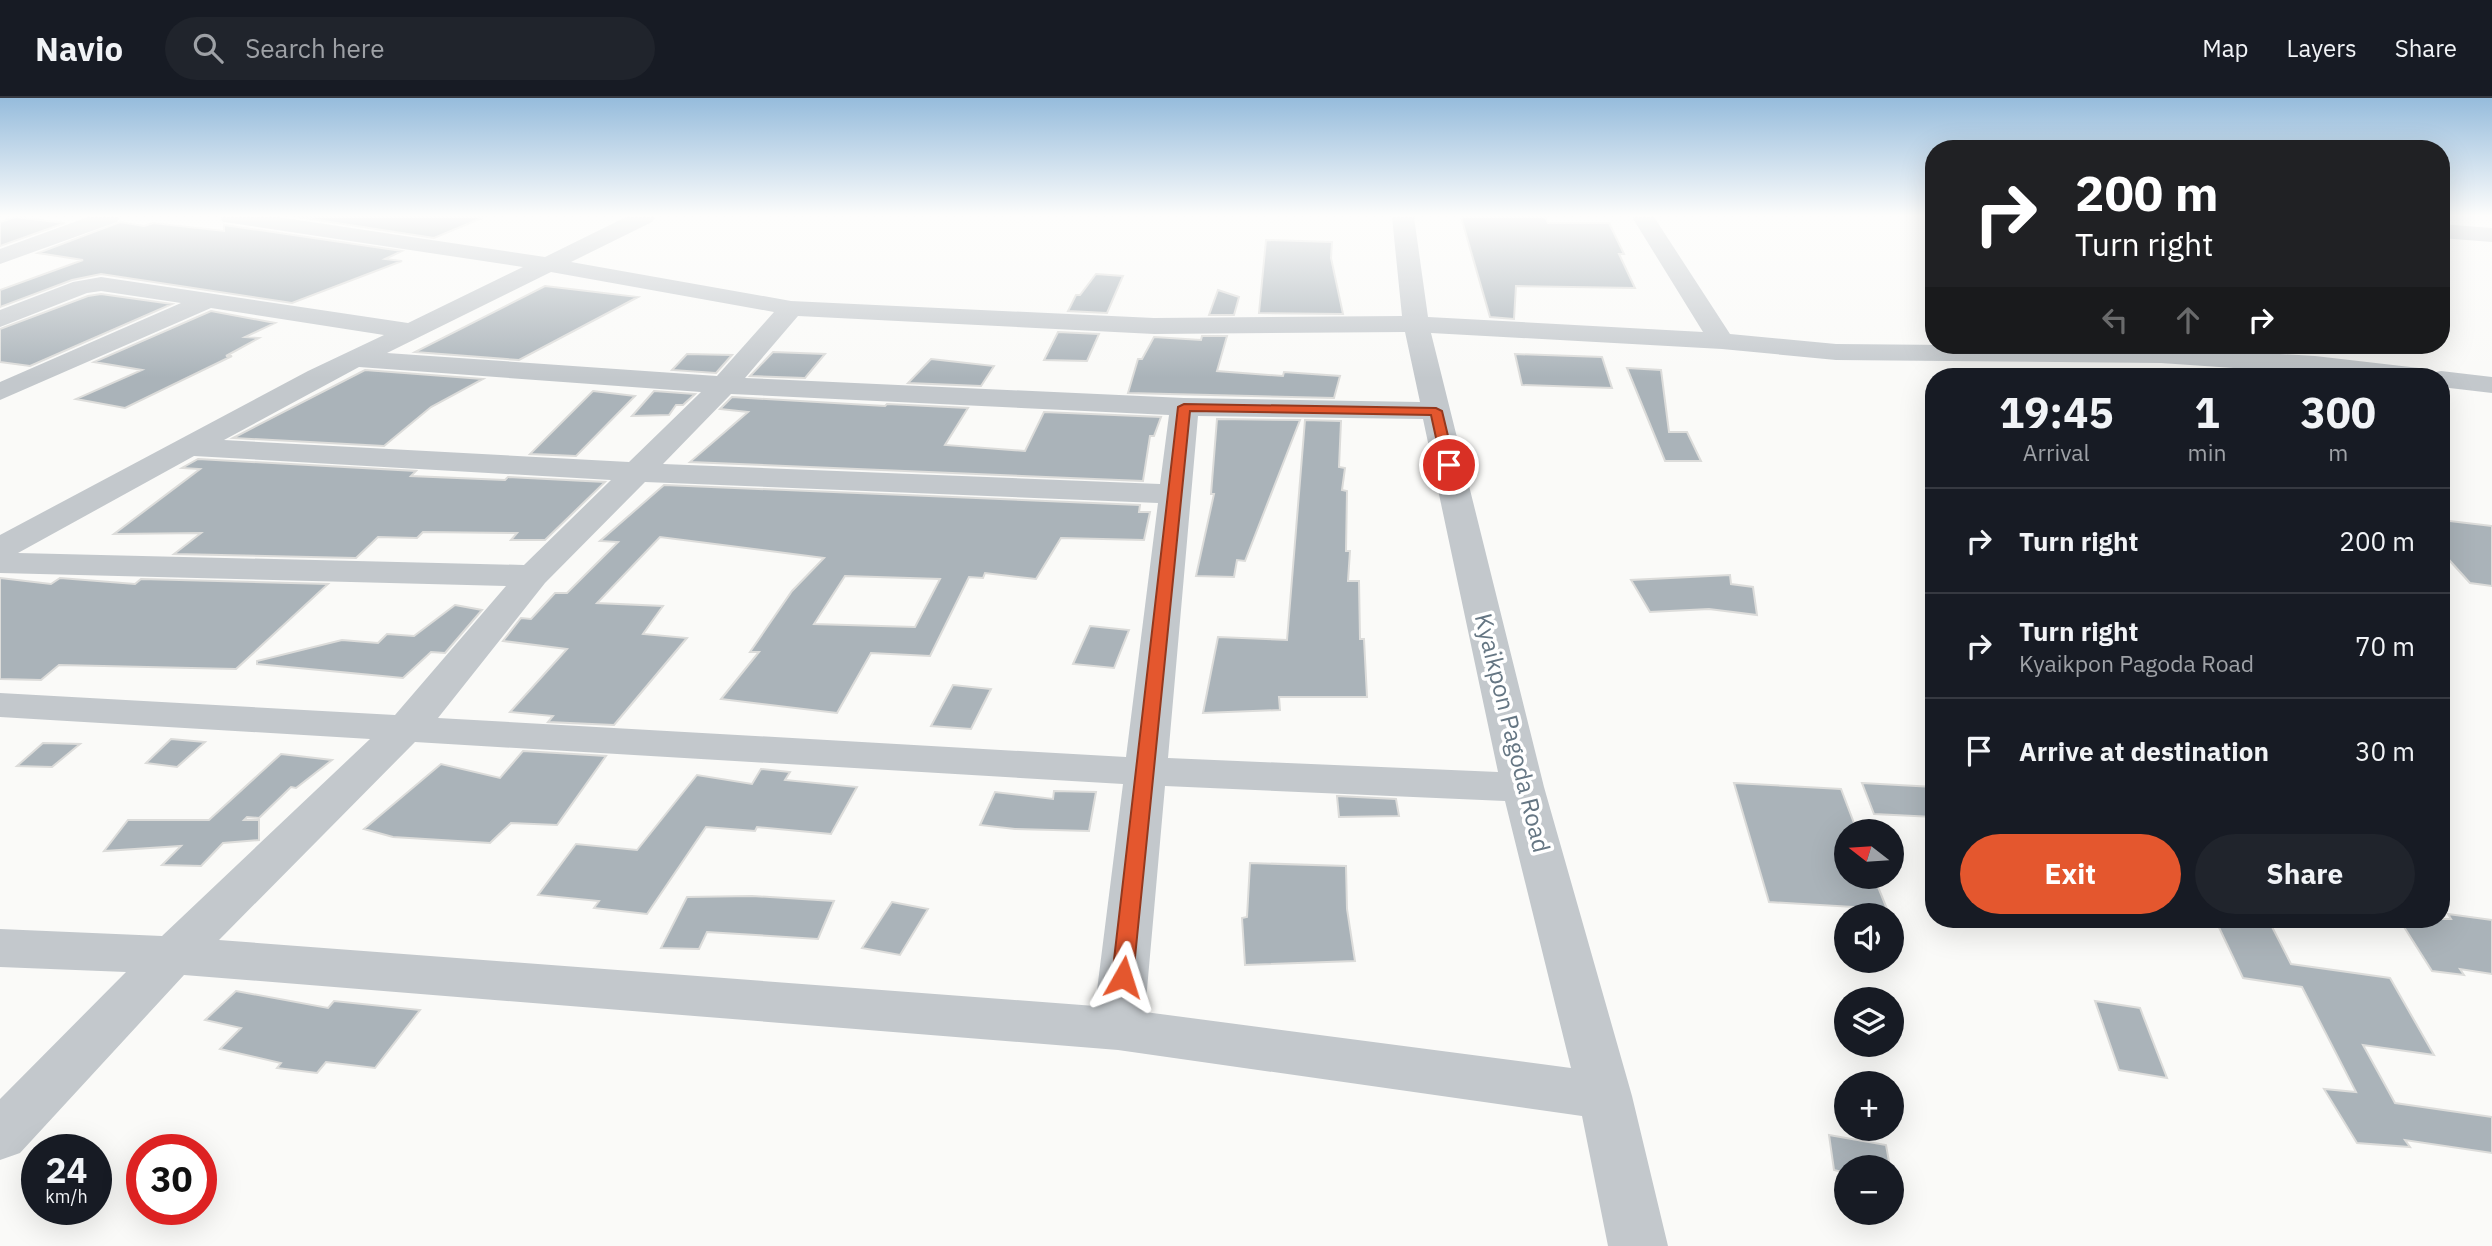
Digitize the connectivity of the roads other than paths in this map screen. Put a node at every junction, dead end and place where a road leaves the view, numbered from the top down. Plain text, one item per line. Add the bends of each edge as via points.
1 (533, 271) edge
2 (583, 271) edge
3 (1410, 271) edge
4 (1677, 271) edge
5 (207, 301) junction
6 (791, 308) junction
7 (0, 318) edge
8 (1416, 324) junction
9 (411, 331) junction
10 (1722, 341) junction
11 (1925, 353) edge
12 (2053, 354) edge
13 (354, 359) junction
14 (2350, 368) edge
15 (2450, 380) edge
16 (724, 385) junction
17 (2492, 385) edge
18 (0, 392) edge
19 (1184, 407) junction
20 (1436, 411) junction
21 (188, 447) junction
22 (638, 472) junction
23 (1173, 494) junction
24 (0, 549) edge
25 (0, 562) edge
26 (533, 576) junction
27 (0, 705) edge
28 (404, 729) junction
29 (1144, 771) junction
30 (1523, 787) junction
31 (0, 948) edge
32 (173, 955) junction
33 (1118, 1029) junction
34 (1605, 1097) junction
35 (0, 1136) edge
36 (1638, 1246) edge

1 - 9 street
2 - 6 street
3 - 8 street, Kyaikpon Pagoda Road
4 - 10 street
5 - 7 street via 101,285 82,287
5 - 9 street
5 - 18 street
6 - 8 street via 1154,326
6 - 16 street
8 - 10 street
8 - 20 street, Kyaikpon Pagoda Road
9 - 13 street
10 - 11 street via 1836,352
12 - 14 street via 2161,355
13 - 16 street
13 - 21 street
15 - 17 street
16 - 19 street
16 - 22 street
19 - 20 street
19 - 23 street
20 - 30 street, Kyaikpon Pagoda Road
21 - 22 street
21 - 24 street
22 - 23 street
22 - 26 street
23 - 29 street
25 - 26 street
26 - 28 street
27 - 28 street
28 - 29 street
28 - 32 street
29 - 30 street
29 - 33 street
30 - 34 street, Kyaikpon Pagoda Road
31 - 32 street
32 - 33 street
32 - 35 street
33 - 34 street
34 - 36 street, Kyaikpon Pagoda Road

